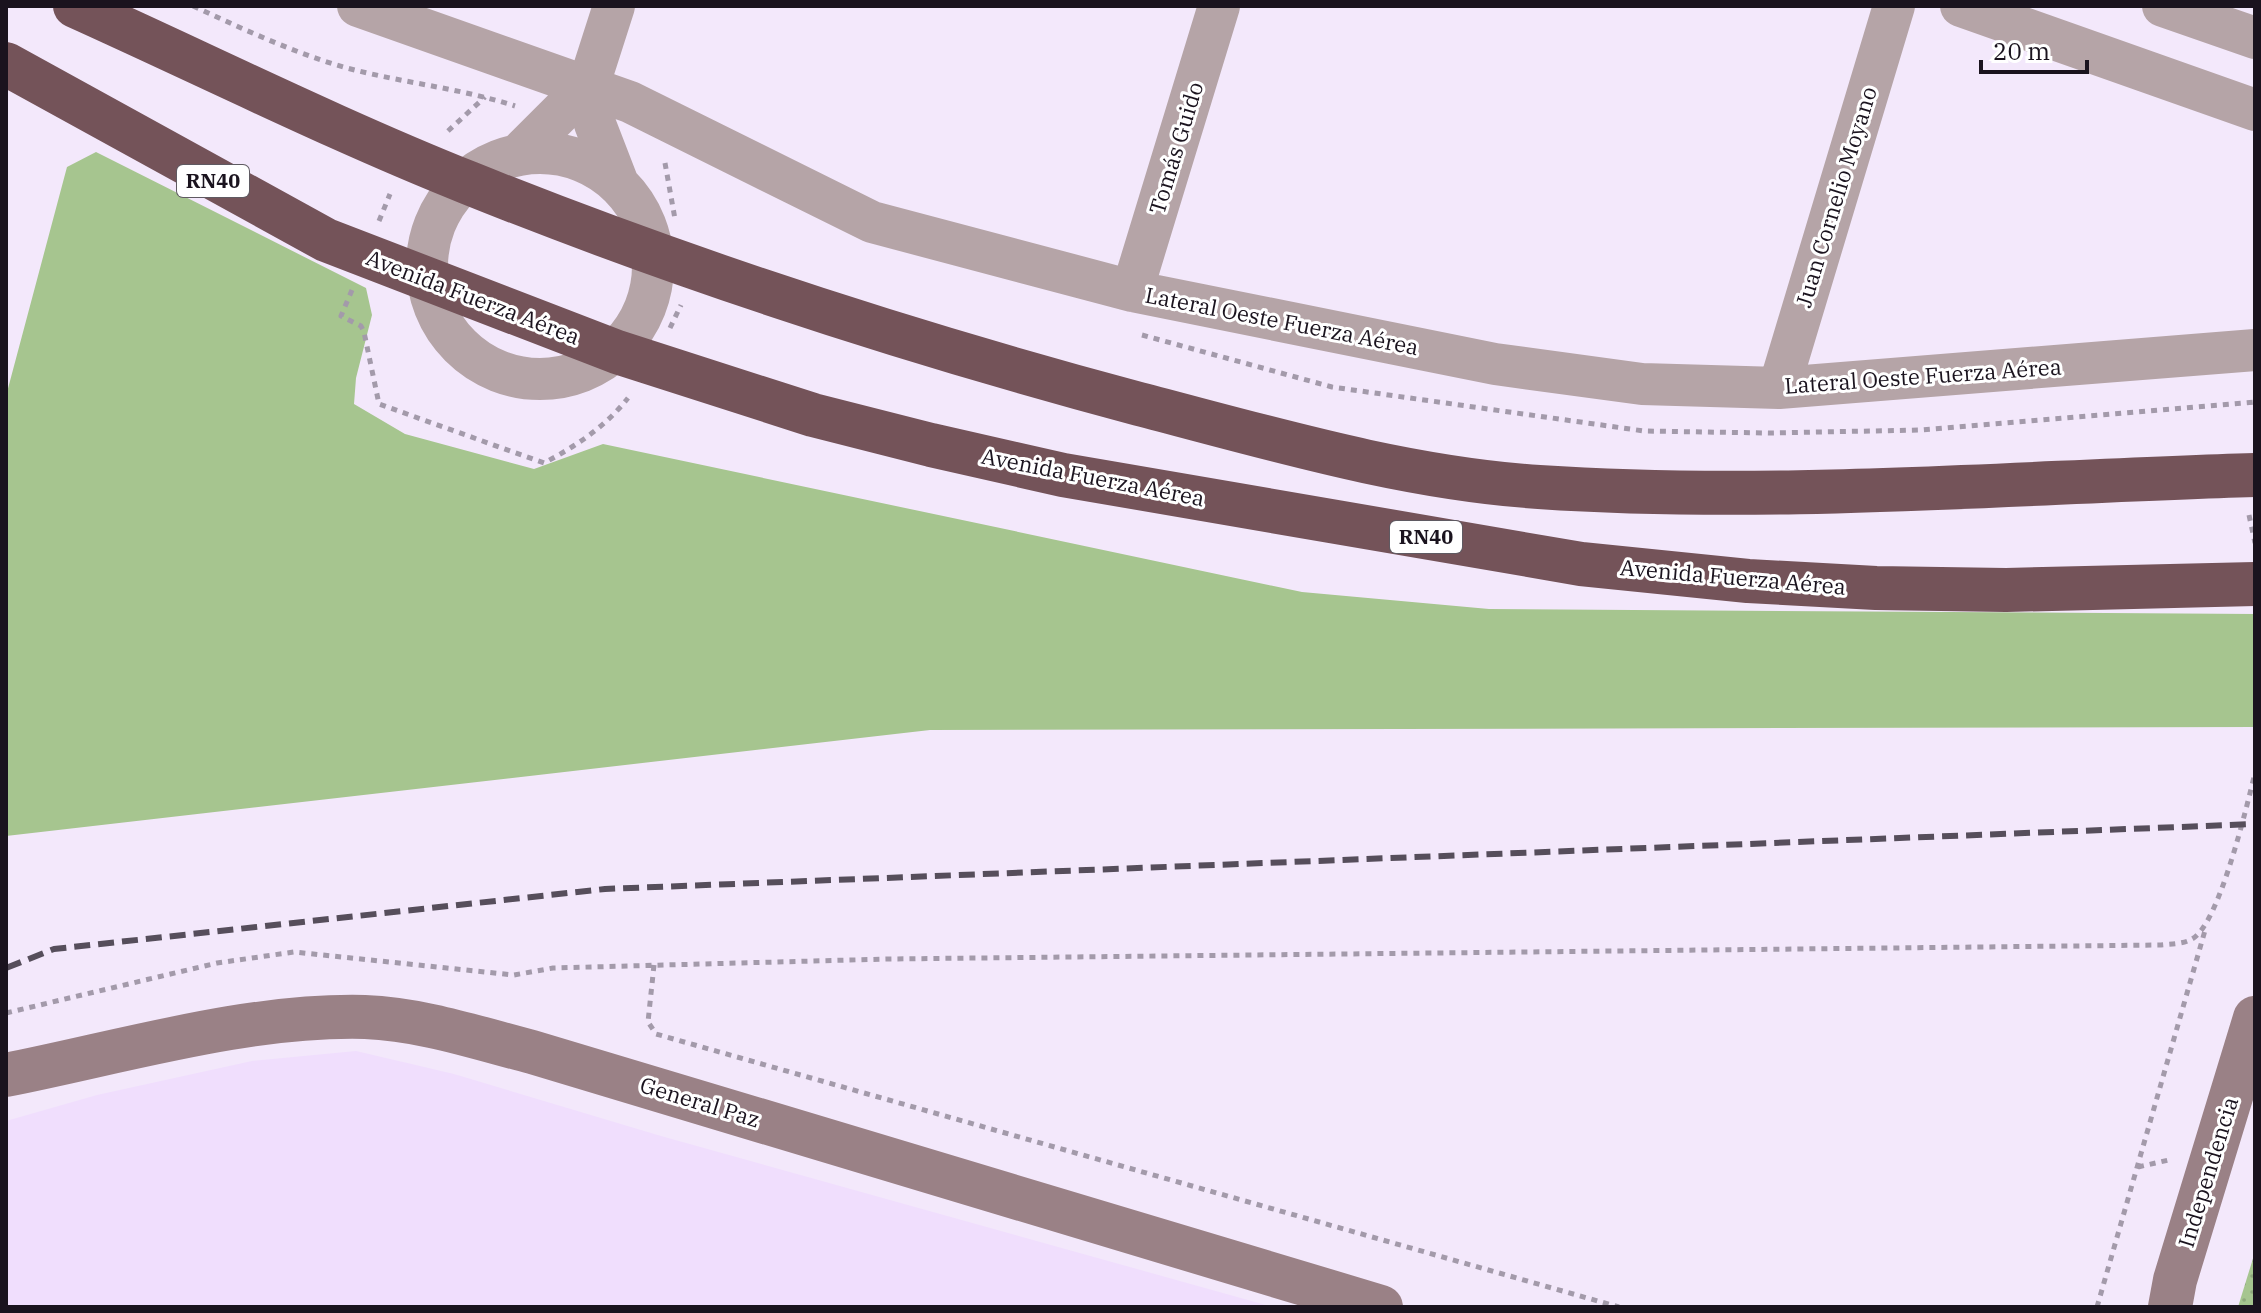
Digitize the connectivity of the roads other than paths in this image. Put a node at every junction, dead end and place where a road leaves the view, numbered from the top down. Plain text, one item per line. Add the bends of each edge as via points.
1 (75, 6) edge
2 (358, 6) edge
3 (614, 6) edge
4 (1219, 6) edge
5 (1894, 6) edge
6 (1961, 6) edge
7 (2163, 6) edge
8 (2255, 38) edge
9 (6, 64) edge
10 (589, 84) junction
11 (2255, 110) edge
12 (518, 155) junction
13 (462, 181) junction
14 (617, 181) junction
15 (652, 254) junction
16 (428, 281) junction
17 (1132, 291) junction
18 (2255, 350) edge
19 (617, 352) junction
20 (1779, 388) junction
21 (2255, 475) edge
22 (2255, 584) edge
23 (2255, 1018) edge
24 (6, 1075) edge
25 (2169, 1298) edge
26 (1381, 1307) edge

1 - 13 highway
2 - 10 street, Lateral Oeste Fuerza Aérea
3 - 10 street
4 - 17 street, Tomás Guido
5 - 20 street, Juan Cornelio Moyano
6 - 11 street
7 - 8 street
9 - 16 highway, Avenida Fuerza Aérea / RN40 via 289,221
10 - 12 street
10 - 14 street via 595,124
10 - 17 street, Lateral Oeste Fuerza Aérea via 872,222
12 - 13 street
12 - 14 street via 554,152 586,162
13 - 15 highway
13 - 16 street via 433,229
14 - 15 street via 649,231
15 - 19 street via 648,293
15 - 21 highway via 898,337 1082,389 1297,446 1437,474 1535,487 1789,492
16 - 19 highway, Avenida Fuerza Aérea / RN40
16 - 19 street via 452,338 475,361 501,374 562,379
17 - 20 street, Lateral Oeste Fuerza Aérea via 1582,378
18 - 20 street, Lateral Oeste Fuerza Aérea
19 - 22 highway, Avenida Fuerza Aérea / RN40 via 813,415 1063,475 1581,564 1876,588
23 - 25 main road, Independencia
24 - 26 main road, General Paz via 310,1018 369,1017 447,1030

